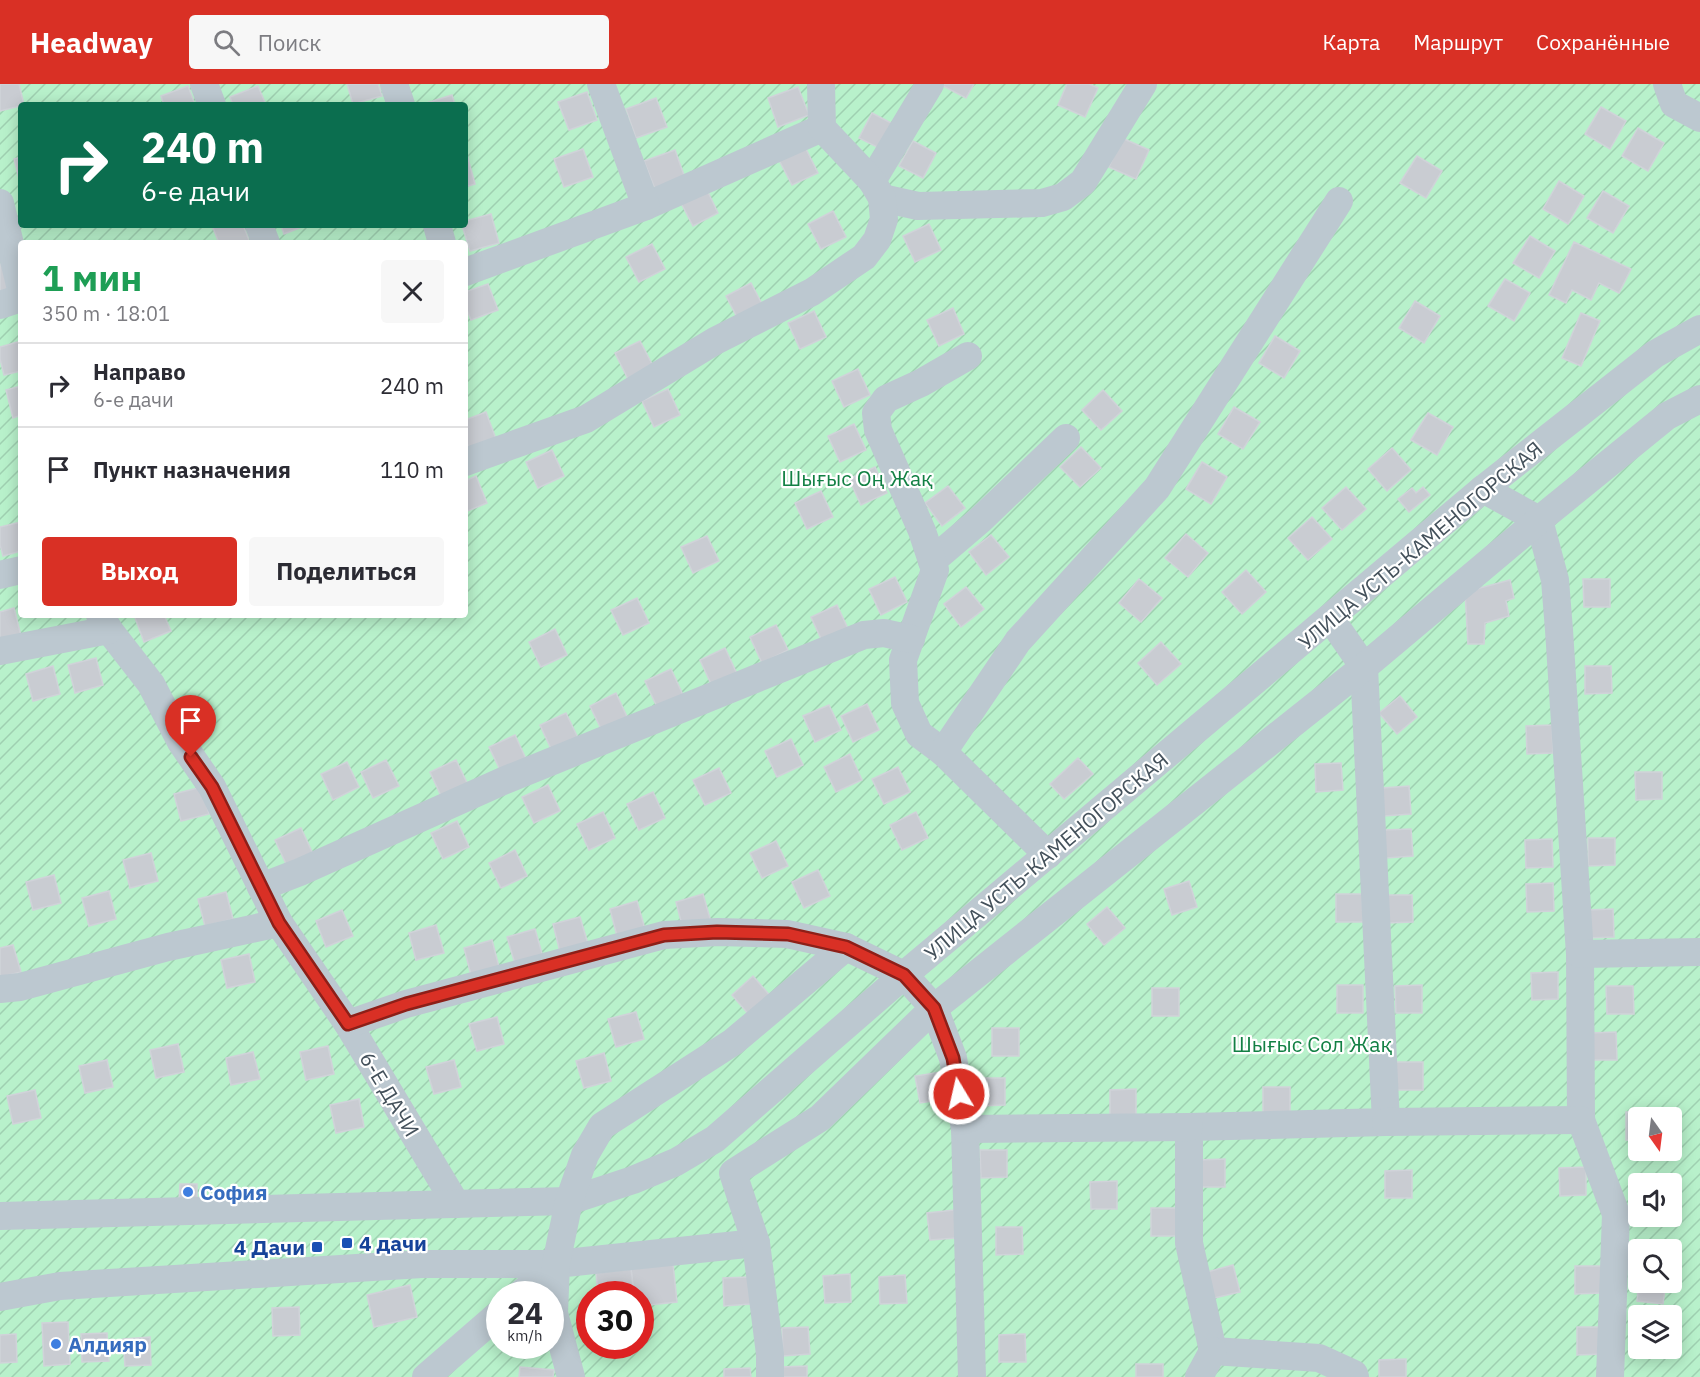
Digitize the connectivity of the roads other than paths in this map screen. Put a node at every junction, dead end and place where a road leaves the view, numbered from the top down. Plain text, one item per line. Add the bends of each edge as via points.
1 (204, 84) edge
2 (394, 84) edge
3 (601, 84) edge
4 (821, 84) edge
5 (930, 84) edge
6 (1143, 84) edge
7 (1667, 84) edge
8 (211, 102) edge
9 (400, 102) edge
10 (1700, 118) edge
11 (822, 128) junction
12 (877, 189) junction
13 (1339, 201) dead end
14 (0, 203) edge
15 (646, 206) junction
16 (468, 271) edge
17 (18, 277) edge
18 (18, 299) edge
19 (0, 305) edge
20 (1700, 329) edge
21 (968, 356) dead end
22 (1700, 399) edge
23 (1066, 438) dead end
24 (468, 461) edge
25 (1483, 489) junction
26 (1539, 520) junction
27 (932, 561) junction
28 (18, 571) edge
29 (0, 575) edge
30 (1330, 618) junction
31 (104, 623) edge
32 (911, 639) junction
33 (0, 651) edge
34 (1364, 667) junction
35 (943, 752) junction
36 (1048, 855) junction
37 (261, 887) junction
38 (279, 923) junction
39 (846, 947) junction
40 (1700, 952) edge
41 (1580, 954) junction
42 (904, 975) junction
43 (0, 989) edge
44 (934, 1008) junction
45 (348, 1024) junction
46 (1581, 1120) junction
47 (1386, 1122) junction
48 (1189, 1127) junction
49 (965, 1129) junction
50 (715, 1139) junction
51 (733, 1173) junction
52 (569, 1201) junction
53 (456, 1204) junction
54 (0, 1216) edge
55 (756, 1243) junction
56 (556, 1264) junction
57 (536, 1281) edge
58 (0, 1297) edge
59 (486, 1325) edge
60 (1213, 1351) junction
61 (426, 1377) edge
62 (571, 1377) edge
63 (770, 1377) edge
64 (972, 1377) edge
65 (1199, 1377) edge
66 (1355, 1377) edge
67 (1610, 1377) edge

1 - 8 street
2 - 9 street
3 - 15 street
4 - 11 street
5 - 12 street
6 - 12 street via 1083,182 1063,196 1042,203 918,206
7 - 10 street via 1674,104
11 - 12 street
11 - 15 street
12 - 24 street via 884,219 877,240 864,256 812,292 716,341 586,419
13 - 35 street via 1156,488 1018,641
14 - 17 street
15 - 16 street
18 - 19 street
20 - 25 street, УЛИЦА УСТЬ-КАМЕНОГОРСКАЯ via 1654,354
21 - 27 street via 886,399 876,413 878,430
22 - 26 street via 1667,416
23 - 27 street
25 - 26 street
25 - 30 street, УЛИЦА УСТЬ-КАМЕНОГОРСКАЯ
26 - 34 street
26 - 41 street via 1555,580
27 - 32 street via 935,570
28 - 29 street
30 - 34 street
30 - 36 street, УЛИЦА УСТЬ-КАМЕНОГОРСКАЯ
31 - 33 street
31 - 37 street, 6-Е ДАЧИ via 151,684 181,741 212,787
32 - 35 street via 903,660 905,704 919,734
32 - 37 street via 884,633 864,634 503,781
34 - 44 street
34 - 47 street
35 - 36 street
36 - 42 street, УЛИЦА УСТЬ-КАМЕНОГОРСКАЯ
37 - 38 street, 6-Е ДАЧИ
38 - 43 street
38 - 45 street, 6-Е ДАЧИ
39 - 42 street
39 - 45 street via 788,934 664,935 406,1004
39 - 52 street via 733,1042 602,1126 585,1155
40 - 41 street
41 - 46 street
42 - 44 street
42 - 50 street, УЛИЦА УСТЬ-КАМЕНОГОРСКАЯ
44 - 49 street via 953,1058
44 - 51 street via 820,1118
45 - 53 street, 6-Е ДАЧИ
46 - 47 street
46 - 67 street via 1616,1214
47 - 48 street
48 - 49 street
48 - 60 street via 1189,1244
49 - 64 street
50 - 51 street
50 - 52 street, УЛИЦА УСТЬ-КАМЕНОГОРСКАЯ via 633,1180
51 - 55 street
52 - 53 street, УЛИЦА УСТЬ-КАМЕНОГОРСКАЯ
52 - 56 street
53 - 54 street, УЛИЦА УСТЬ-КАМЕНОГОРСКАЯ
55 - 56 street
55 - 63 street
56 - 57 street
56 - 58 street via 422,1264 60,1286
56 - 62 street via 554,1313
59 - 61 street
60 - 65 street
60 - 66 street via 1319,1358

